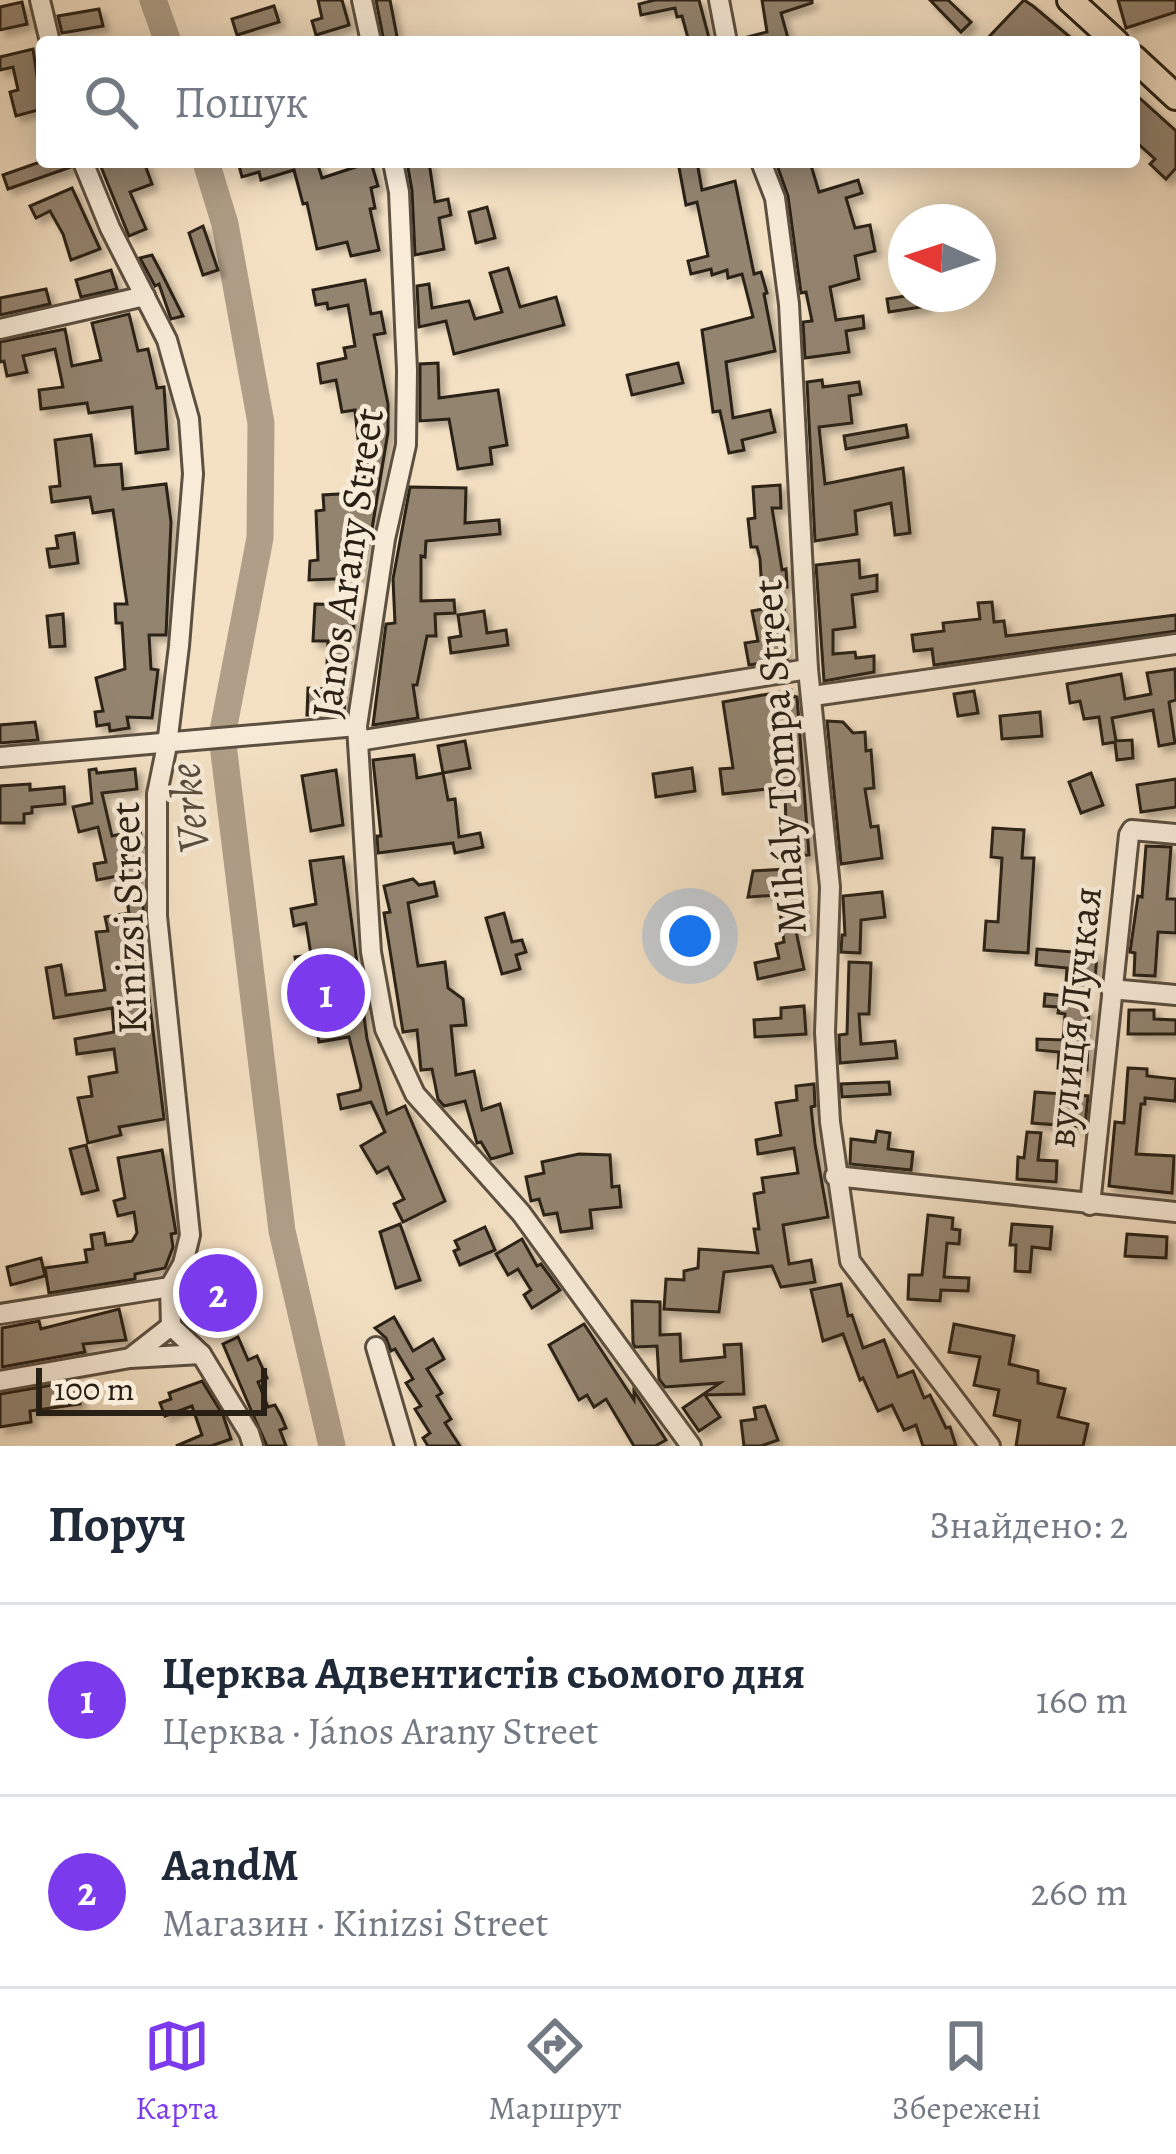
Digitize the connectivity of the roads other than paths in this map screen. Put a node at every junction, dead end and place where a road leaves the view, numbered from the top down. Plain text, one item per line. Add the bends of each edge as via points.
1 (40, 0) edge
2 (362, 0) edge
3 (719, 0) edge
4 (1070, 0) edge
5 (49, 36) edge
6 (370, 36) edge
7 (726, 36) edge
8 (1109, 36) edge
9 (1140, 64) edge
10 (1176, 97) edge
11 (85, 168) edge
12 (394, 168) edge
13 (763, 168) edge
14 (145, 296) junction
15 (0, 329) edge
16 (1176, 644) edge
17 (808, 669) junction
18 (813, 695) junction
19 (357, 733) junction
20 (167, 746) junction
21 (0, 757) edge
22 (1176, 834) edge
23 (1111, 989) junction
24 (1176, 995) edge
25 (835, 1176) junction
26 (1090, 1205) junction
27 (1176, 1212) edge
28 (170, 1287) junction
29 (0, 1314) edge
30 (171, 1326) junction
31 (376, 1347) dead end
32 (201, 1354) junction
33 (130, 1358) junction
34 (0, 1382) edge
35 (253, 1446) edge
36 (405, 1446) edge
37 (691, 1446) edge
38 (990, 1446) edge

1 - 5 street
2 - 6 street
3 - 7 street
4 - 8 main road
9 - 10 main road
11 - 14 street, Kinizsi Street
12 - 19 street, János Arany Street via 406,446
13 - 17 street, Mihály Tompa Street via 789,304
14 - 15 street
14 - 20 street, Kinizsi Street via 190,419 193,474
16 - 18 street
17 - 18 street, Mihály Tompa Street
17 - 19 street
18 - 25 street, Mihály Tompa Street via 830,887 825,1032
19 - 20 street via 211,736
19 - 37 street, János Arany Street via 371,952 385,1029 415,1094 521,1213
20 - 21 street
20 - 28 street, Kinizsi Street via 157,794 157,916 190,1235
22 - 23 street, вулиця Лучкая via 1129,836
23 - 24 street
23 - 26 street, вулиця Лучкая
25 - 26 street
25 - 38 street, Mihály Tompa Street via 850,1261
26 - 27 street
28 - 29 street
28 - 30 street, Kinizsi Street
30 - 32 street
30 - 33 street
31 - 36 street
32 - 33 street
32 - 35 street
33 - 34 street

